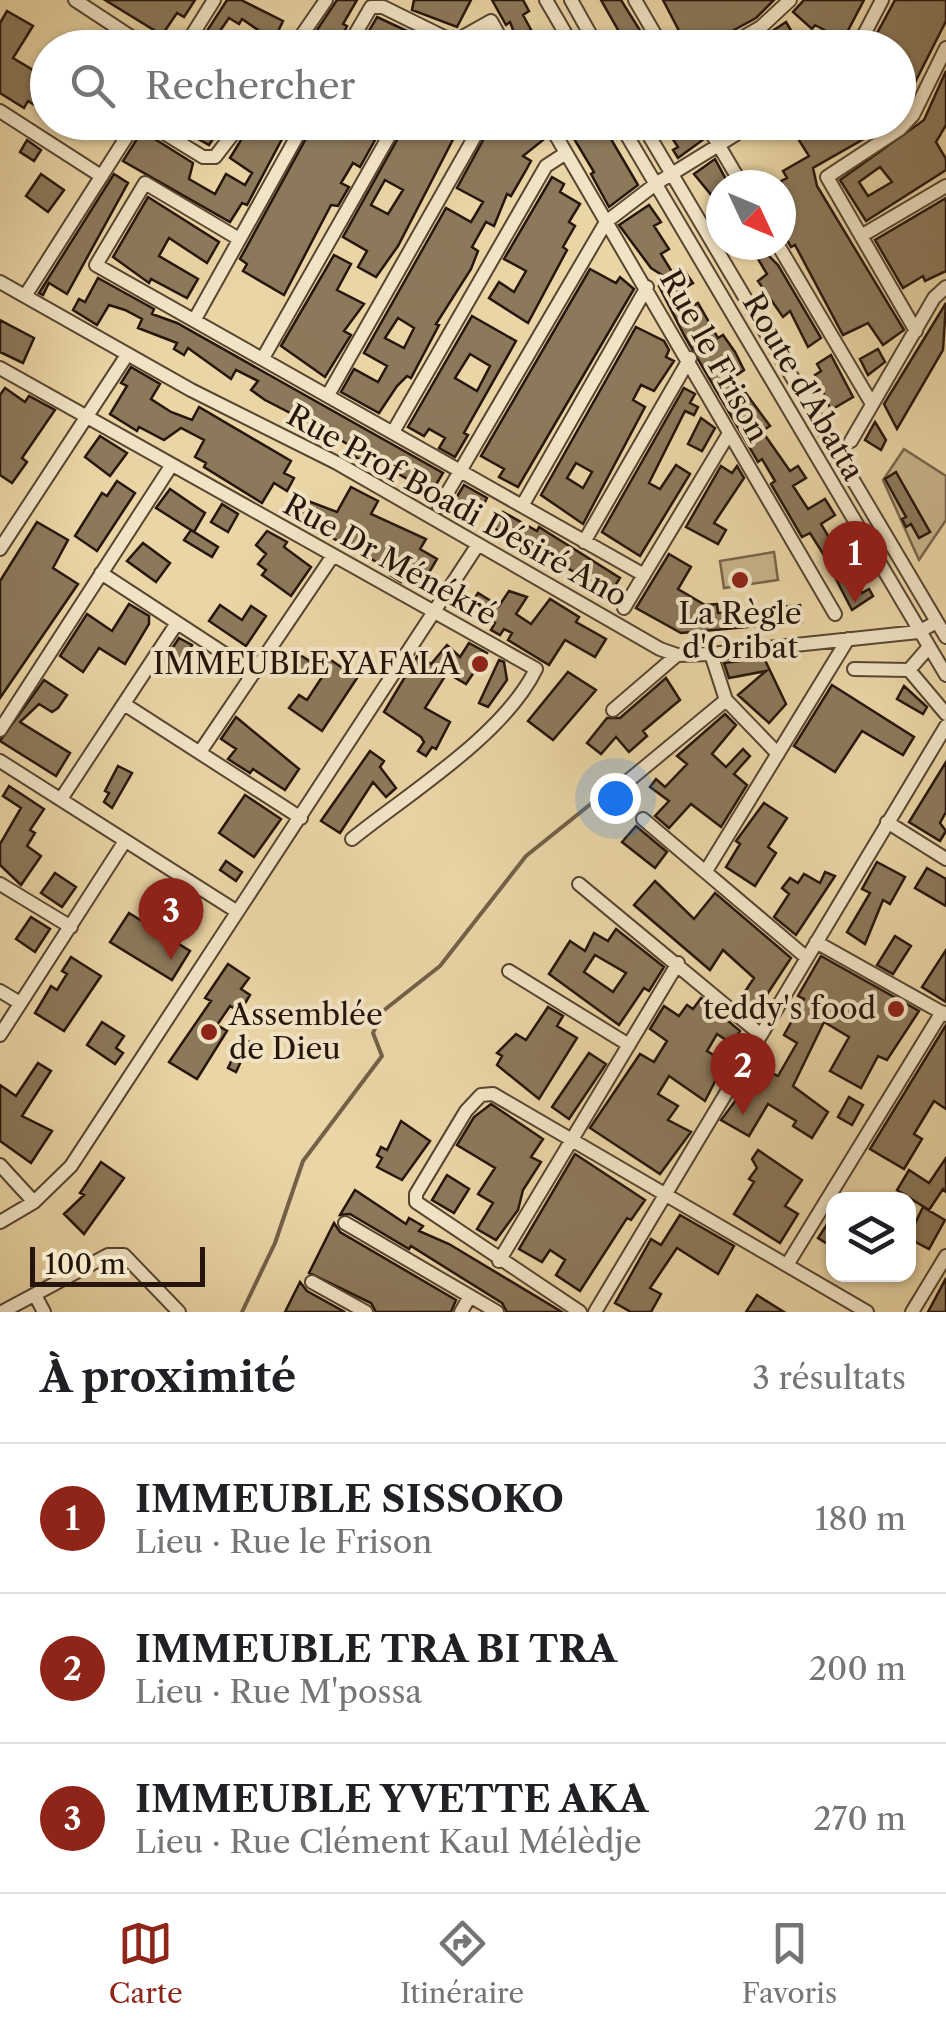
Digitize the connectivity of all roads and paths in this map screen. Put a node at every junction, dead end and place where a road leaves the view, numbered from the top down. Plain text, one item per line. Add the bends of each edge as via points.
1 (75, 0) edge
2 (214, 0) edge
3 (326, 0) edge
4 (546, 0) edge
5 (570, 0) edge
6 (790, 0) edge
7 (882, 0) edge
8 (641, 2) edge
9 (121, 30) edge
10 (195, 30) edge
11 (306, 30) edge
12 (358, 30) edge
13 (423, 30) edge
14 (474, 30) edge
15 (496, 30) edge
16 (564, 30) edge
17 (588, 30) edge
18 (654, 30) edge
19 (756, 30) edge
20 (866, 30) edge
21 (946, 48) edge
22 (916, 109) edge
23 (0, 110) edge
24 (30, 130) edge
25 (46, 140) edge
26 (124, 140) edge
27 (176, 140) edge
28 (229, 140) edge
29 (295, 140) edge
30 (386, 140) edge
31 (472, 140) edge
32 (558, 140) edge
33 (631, 140) edge
34 (652, 140) edge
35 (715, 140) edge
36 (726, 140) edge
37 (883, 140) edge
38 (718, 145) junction
39 (566, 153) junction
40 (733, 170) edge
41 (671, 174) junction
42 (101, 176) junction
43 (657, 183) junction
44 (946, 186) edge
45 (606, 222) junction
46 (861, 236) junction
47 (239, 239) junction
48 (787, 260) edge
49 (0, 282) edge
50 (647, 287) junction
51 (946, 287) edge
52 (25, 296) junction
53 (195, 320) junction
54 (916, 331) junction
55 (127, 355) junction
56 (262, 358) junction
57 (690, 358) junction
58 (0, 368) edge
59 (328, 395) junction
60 (872, 404) junction
61 (86, 418) junction
62 (392, 432) junction
63 (728, 435) junction
64 (851, 440) dead end
65 (172, 466) junction
66 (460, 472) junction
67 (522, 506) junction
68 (439, 507) dead end
69 (584, 542) junction
70 (477, 546) junction
71 (0, 549) edge
72 (332, 556) junction
73 (101, 573) junction
74 (644, 575) junction
75 (624, 608) dead end
76 (431, 614) junction
77 (835, 614) dead end
78 (936, 622) junction
79 (177, 623) junction
80 (918, 632) junction
81 (946, 638) edge
82 (848, 639) junction
83 (928, 648) junction
84 (712, 654) junction
85 (677, 655) junction
86 (854, 669) dead end
87 (908, 670) junction
88 (254, 673) junction
89 (946, 676) edge
90 (726, 700) junction
91 (124, 704) junction
92 (613, 710) dead end
93 (946, 714) edge
94 (946, 726) edge
95 (0, 730) edge
96 (200, 752) junction
97 (778, 754) junction
98 (0, 761) edge
99 (612, 795) dead end
100 (61, 799) junction
101 (301, 818) junction
102 (643, 819) dead end
103 (887, 822) junction
104 (352, 839) dead end
105 (126, 841) junction
106 (946, 860) edge
107 (706, 871) junction
108 (0, 884) edge
109 (579, 884) dead end
110 (236, 911) junction
111 (71, 927) junction
112 (816, 942) junction
113 (807, 958) junction
114 (678, 963) junction
115 (509, 971) dead end
116 (0, 990) edge
117 (20, 1004) junction
118 (944, 1014) edge
119 (760, 1034) junction
120 (0, 1035) edge
121 (629, 1045) junction
122 (572, 1138) junction
123 (0, 1165) edge
124 (666, 1194) junction
125 (34, 1202) junction
126 (0, 1222) edge
127 (345, 1224) dead end
128 (946, 1256) edge
129 (499, 1261) junction
130 (786, 1266) junction
131 (312, 1282) dead end
132 (34, 1295) junction
133 (470, 1296) junction
134 (2, 1312) edge
135 (44, 1312) edge
136 (180, 1312) edge
137 (366, 1312) edge
138 (461, 1312) edge
139 (498, 1312) edge
140 (580, 1312) edge
141 (595, 1312) edge
142 (867, 1312) edge
143 (912, 1312) edge

1 - 9 street
2 - 10 street
3 - 11 street
4 - 16 street
5 - 17 street
6 - 19 street
7 - 20 street
8 - 18 street
12 - 13 street via 371,7
14 - 15 street via 491,21
21 - 22 street
23 - 24 street
25 - 42 street
26 - 42 street
27 - 28 street via 216,157
29 - 47 street
30 - 56 street
31 - 59 street
32 - 39 street, Rue le Frison
33 - 43 street, Route d'Abatta
34 - 41 street, Route d'Abatta
35 - 38 street
36 - 38 street
37 - 46 street via 826,177
38 - 40 street
38 - 41 street
39 - 45 street, Rue le Frison
39 - 62 street via 546,166
41 - 43 street
41 - 78 street, Route d'Abatta
42 - 52 street
43 - 45 street
43 - 80 street, Route d'Abatta
44 - 46 street
45 - 50 street, Rue le Frison
45 - 66 street
46 - 54 street
47 - 53 street
47 - 53 street via 145,183 96,265
48 - 60 street
49 - 52 street, Rue Prof Boadi Désiré Ano
50 - 57 street, Rue le Frison
50 - 67 street
51 - 54 street
52 - 55 street, Rue Prof Boadi Désiré Ano
53 - 56 street
54 - 60 street
55 - 61 street
55 - 70 street, Rue Prof Boadi Désiré Ano via 337,463
56 - 59 street
57 - 63 street, Rue le Frison
57 - 69 street
58 - 61 street, Rue Dr Ménékré
59 - 62 street
60 - 64 street
61 - 65 street, Rue Dr Ménékré
61 - 71 street
62 - 66 street
63 - 74 street
63 - 77 street, Rue le Frison
65 - 72 street, Rue Dr Ménékré
65 - 73 street
66 - 67 street
66 - 68 street
67 - 69 street
69 - 74 street
70 - 76 street
70 - 85 street, Rue Prof Boadi Désiré Ano
72 - 76 street, Rue Dr Ménékré
72 - 88 street
73 - 79 street
73 - 95 street
74 - 75 street
76 - 101 street
76 - 104 street, Rue Dr Ménékré via 536,669 498,719
78 - 80 street
78 - 81 street, Route d'Abatta
79 - 88 street
79 - 91 street
80 - 82 street
80 - 83 street, Route d'Abatta
82 - 84 street
82 - 97 street
83 - 87 street
83 - 89 street, Route d'Abatta
84 - 85 street
84 - 90 street
85 - 92 street
86 - 87 street
87 - 93 street
88 - 96 street
90 - 97 street
90 - 99 street
91 - 96 street
91 - 100 street
94 - 103 street
96 - 101 street
97 - 107 street
98 - 100 street
100 - 105 street
101 - 110 street
102 - 107 street
103 - 106 street
103 - 112 street
105 - 110 street
105 - 111 street
107 - 113 street
108 - 111 street
109 - 114 street
110 - 125 street via 70,1166
111 - 117 street
112 - 113 street
112 - 118 street
113 - 119 street
114 - 119 street
114 - 121 street
115 - 121 street
116 - 117 street
117 - 120 street
118 - 130 street
119 - 124 street
121 - 122 street
122 - 124 street
122 - 129 street
122 - 129 street via 493,1094 481,1095 416,1194 416,1202
123 - 125 street
124 - 130 street
124 - 141 street
125 - 126 street
127 - 133 street
128 - 143 street
129 - 140 street
130 - 142 street
131 - 137 street
132 - 134 street
132 - 135 street
132 - 136 street via 108,1255 124,1255
133 - 138 street
133 - 139 street

